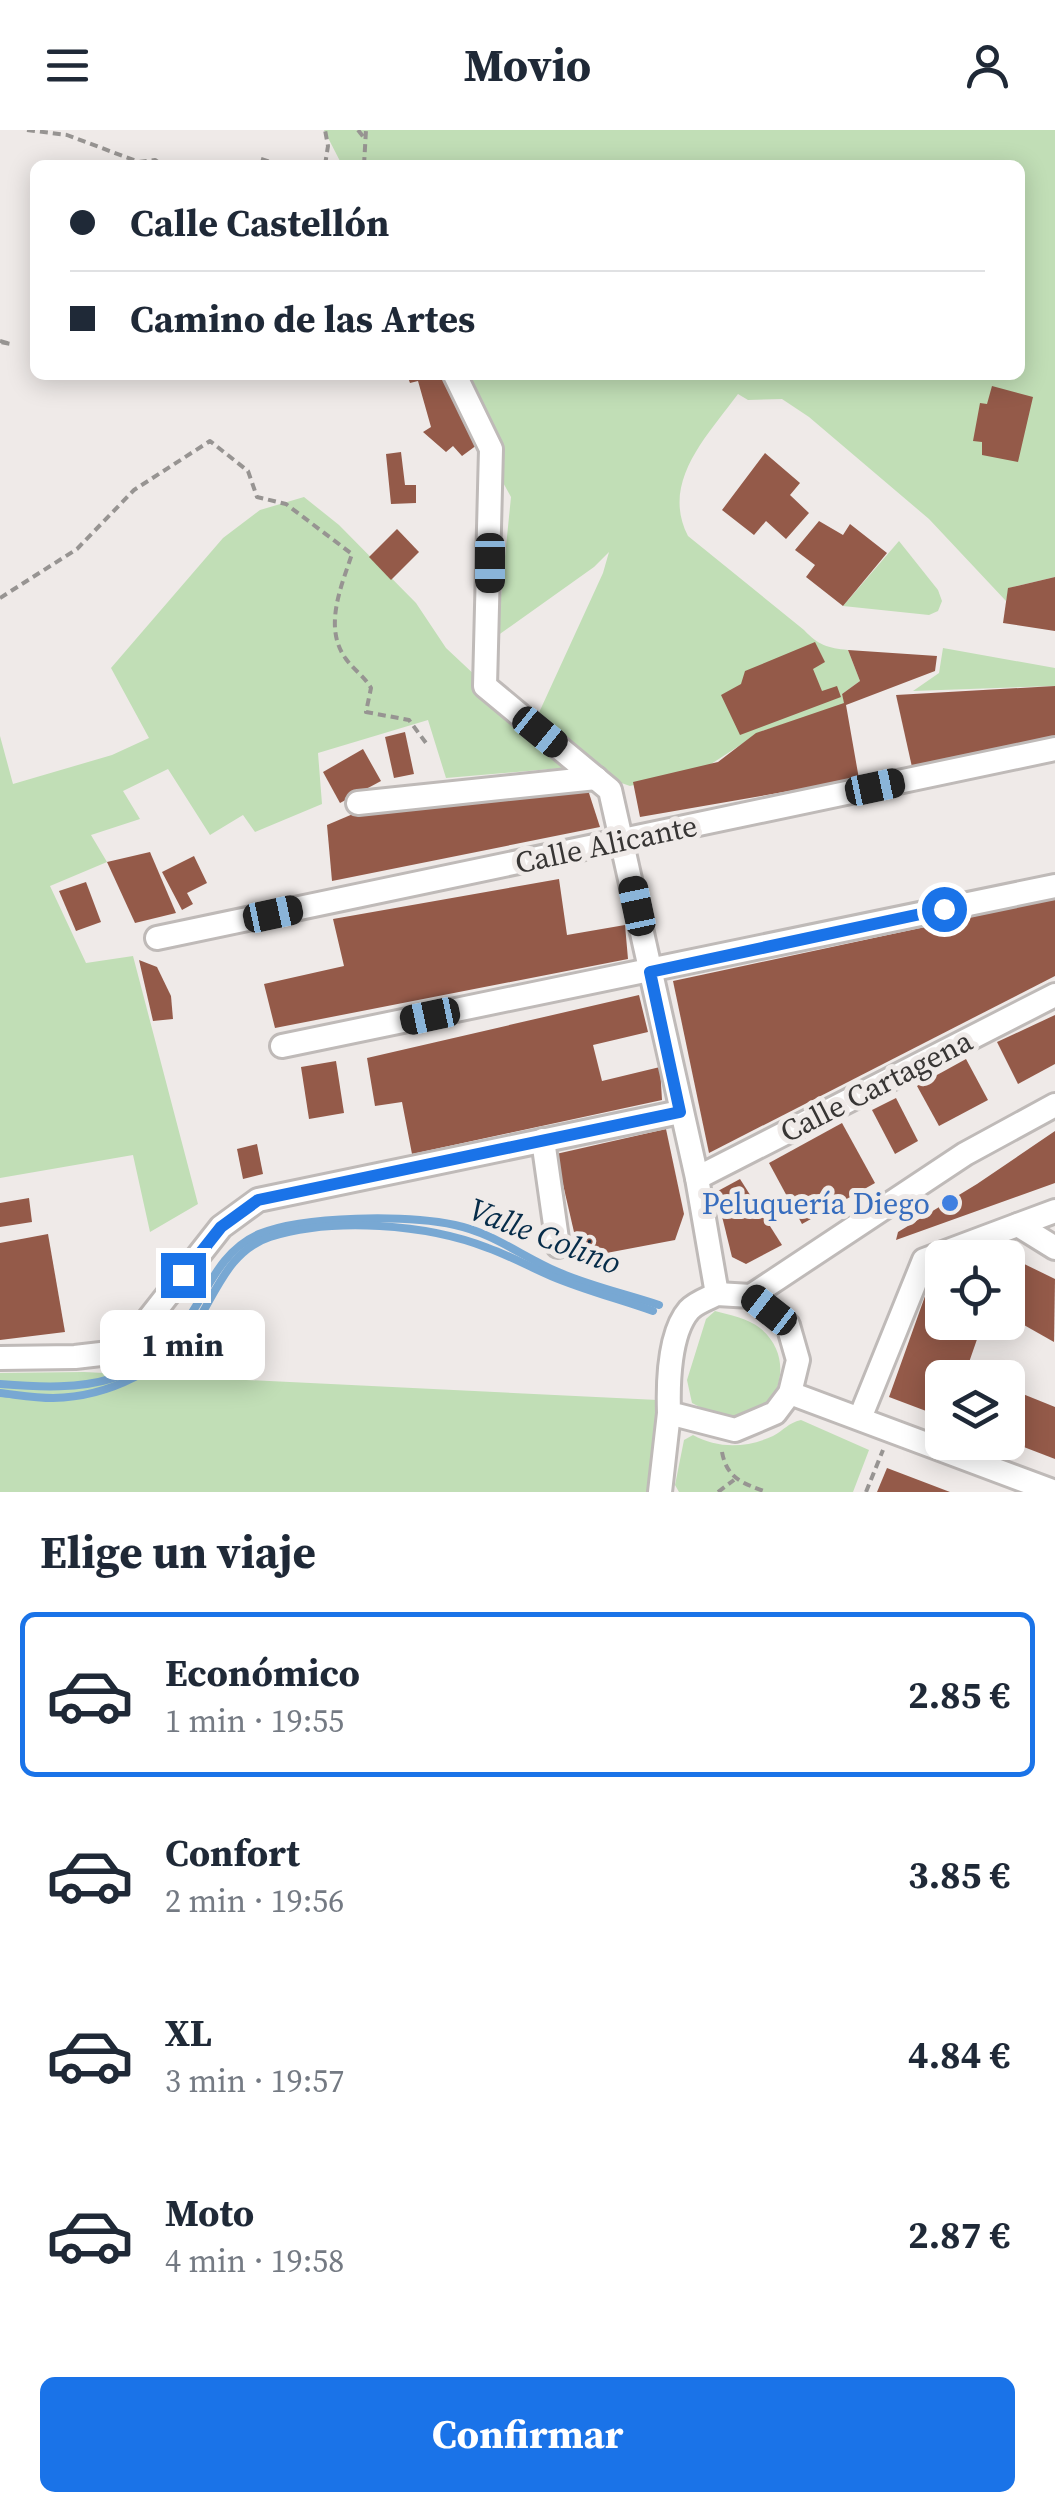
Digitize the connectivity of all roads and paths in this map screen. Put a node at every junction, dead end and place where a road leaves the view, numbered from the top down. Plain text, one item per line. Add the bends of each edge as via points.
1 (27, 130) edge
2 (325, 130) edge
3 (358, 130) edge
4 (366, 130) edge
5 (366, 140) junction
6 (134, 160) edge
7 (326, 160) edge
8 (364, 160) edge
9 (457, 380) edge
10 (0, 598) edge
11 (426, 743) dead end
12 (1055, 749) edge
13 (596, 778) junction
14 (358, 803) dead end
15 (624, 841) junction
16 (1055, 886) edge
17 (157, 938) dead end
18 (650, 972) junction
19 (1055, 995) edge
20 (282, 1046) dead end
21 (1055, 1106) edge
22 (680, 1112) junction
23 (543, 1140) junction
24 (697, 1178) junction
25 (1055, 1211) edge
26 (1018, 1225) junction
27 (558, 1246) dead end
28 (1055, 1248) edge
29 (717, 1294) junction
30 (751, 1296) junction
31 (0, 1358) edge
32 (790, 1392) junction
33 (668, 1412) junction
34 (860, 1418) junction
35 (718, 1426) junction
36 (892, 1430) junction
37 (734, 1480) junction
38 (660, 1492) edge
39 (718, 1492) edge
40 (766, 1492) edge
41 (866, 1492) edge
42 (1055, 1492) edge

1 - 6 path via 67,135
2 - 7 path
3 - 5 path
4 - 5 path
5 - 8 path
9 - 13 street via 491,449 485,686
10 - 11 path via 77,549 134,490 210,441 248,471 257,497 286,504 352,554 334,638 371,688 366,712 409,720
12 - 15 street, Calle Alicante
13 - 14 street
13 - 15 street via 610,790
15 - 17 street, Calle Alicante
15 - 18 street
16 - 18 street
18 - 20 street
18 - 22 street
19 - 24 street, Calle Cartagena
21 - 30 street via 965,1154
22 - 23 street
22 - 24 street
23 - 27 street
23 - 31 street via 258,1200 221,1227 118,1352
24 - 29 street
25 - 26 street
26 - 28 street
26 - 34 street via 924,1260
29 - 30 street
29 - 33 street via 689,1310 674,1344
30 - 32 street via 788,1325 798,1360
32 - 34 street
32 - 35 street via 775,1413 734,1430
33 - 35 street
33 - 38 street
34 - 36 street
35 - 37 path via 724,1465
36 - 41 path
36 - 42 street
37 - 39 path
37 - 40 path

